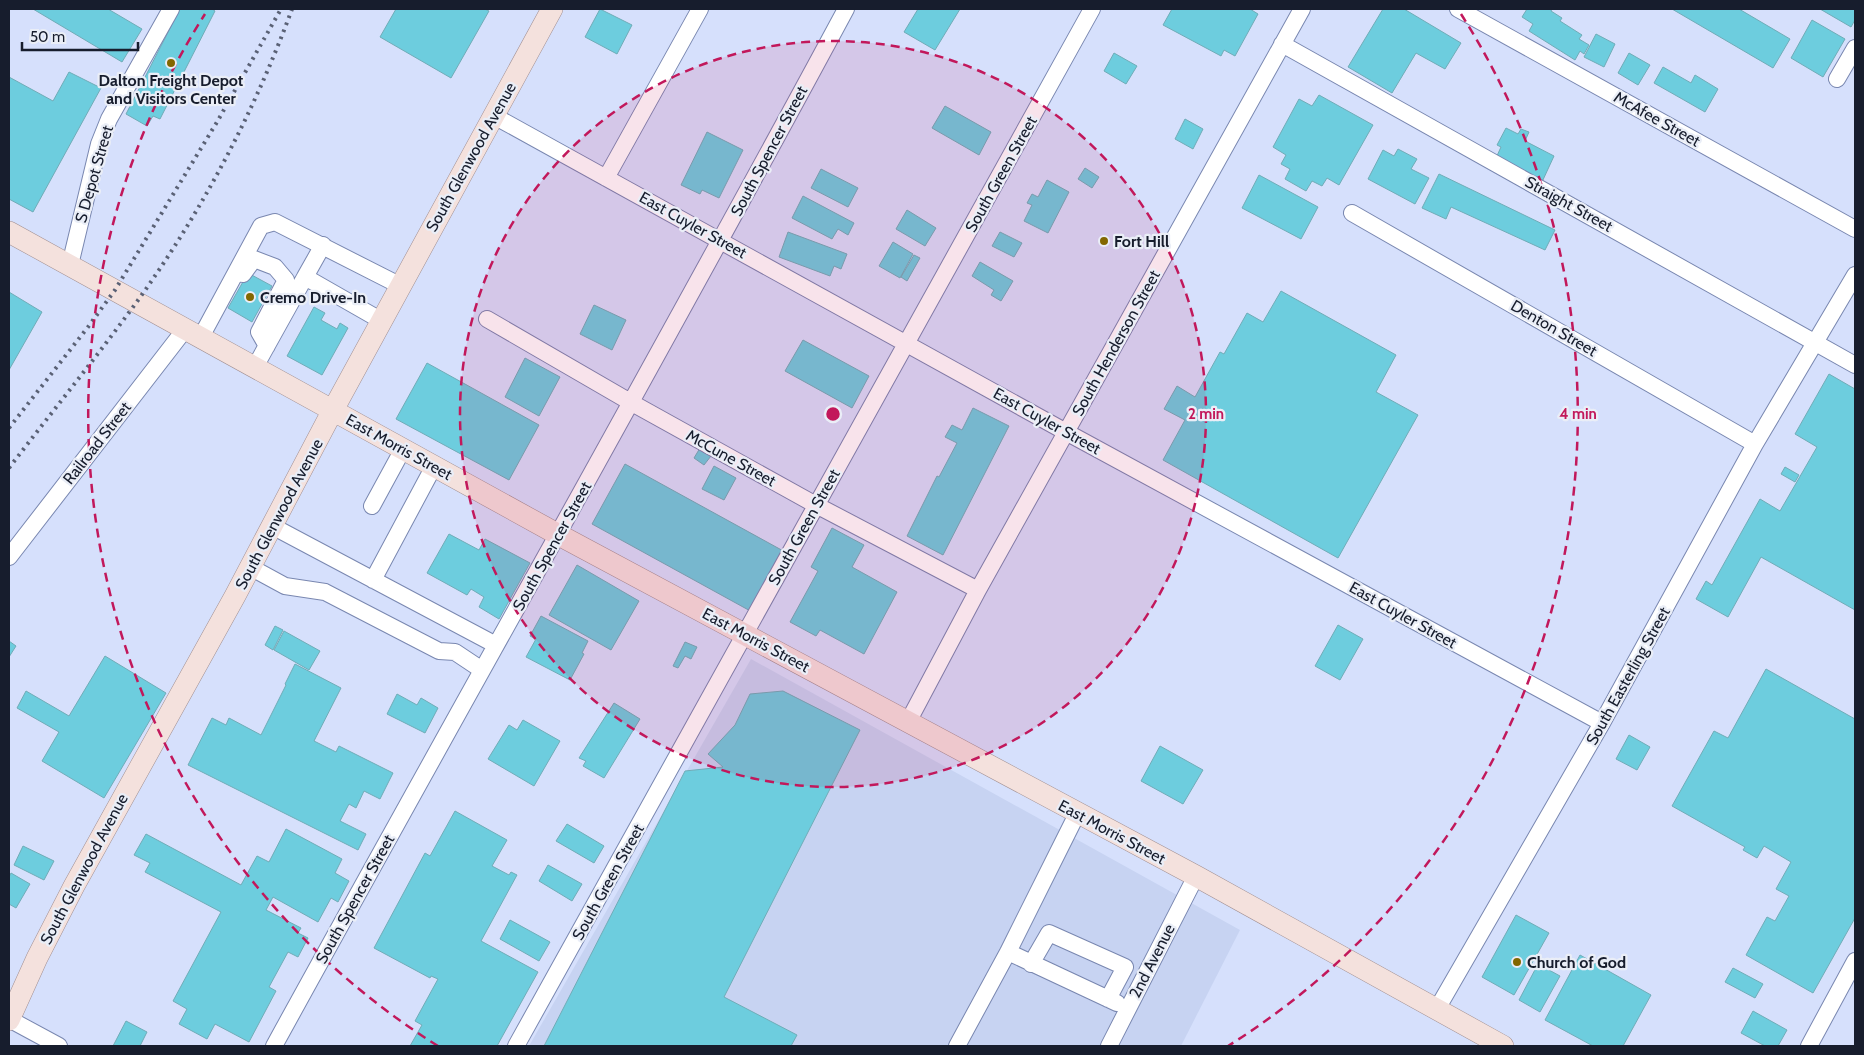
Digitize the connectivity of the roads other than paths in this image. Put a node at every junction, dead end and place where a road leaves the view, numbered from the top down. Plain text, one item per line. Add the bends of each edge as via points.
1 (171, 9) edge
2 (552, 9) edge
3 (700, 9) edge
4 (846, 9) edge
5 (1092, 9) edge
6 (1302, 9) edge
7 (1458, 9) edge
8 (1282, 44) junction
9 (1855, 48) edge
10 (1837, 79) dead end
11 (494, 116) junction
12 (606, 178) junction
13 (1352, 212) dead end
14 (1855, 229) edge
15 (9, 232) edge
16 (721, 240) junction
17 (323, 245) junction
18 (70, 265) junction
19 (1855, 275) edge
20 (305, 277) junction
21 (401, 286) junction
22 (487, 319) dead end
23 (382, 321) junction
24 (199, 328) junction
25 (1815, 342) junction
26 (907, 344) junction
27 (266, 346) junction
28 (1855, 365) edge
29 (254, 367) junction
30 (632, 403) junction
31 (333, 410) junction
32 (1066, 432) junction
33 (1755, 444) junction
34 (403, 449) junction
35 (434, 466) junction
36 (816, 505) junction
37 (372, 506) dead end
38 (272, 526) junction
39 (559, 535) junction
40 (9, 557) edge
41 (250, 567) junction
42 (373, 580) junction
43 (978, 590) junction
44 (746, 634) junction
45 (496, 645) junction
46 (482, 670) junction
47 (908, 722) junction
48 (1602, 723) junction
49 (1077, 814) junction
50 (1196, 876) junction
51 (1008, 952) junction
52 (1855, 961) edge
53 (1031, 964) junction
54 (1108, 999) junction
55 (1128, 1009) junction
56 (1438, 1009) junction
57 (9, 1019) edge
58 (59, 1046) edge
59 (274, 1046) edge
60 (516, 1046) edge
61 (957, 1046) edge
62 (1109, 1046) edge
63 (1503, 1046) edge
64 (1809, 1046) edge

1 - 18 street, S Depot Street via 109,119 99,144
2 - 11 main road, South Glenwood Avenue
3 - 12 street
4 - 16 street, South Spencer Street
5 - 26 street, South Green Street
6 - 8 street, South Henderson Street
7 - 14 street, McAfee Street
8 - 25 street, Straight Street
8 - 32 street, South Henderson Street
9 - 10 street
11 - 12 street, East Cuyler Street
11 - 21 main road, South Glenwood Avenue
12 - 16 street, East Cuyler Street
13 - 33 street, Denton Street
15 - 18 main road, East Morris Street
16 - 26 street, East Cuyler Street
16 - 30 street, South Spencer Street
17 - 20 street
17 - 21 street
17 - 24 street via 274,222 261,226
18 - 24 main road, East Morris Street
19 - 25 street, South Easterling Street
20 - 23 street
20 - 27 street
21 - 23 main road, South Glenwood Avenue
22 - 30 street, McCune Street
23 - 31 main road, South Glenwood Avenue
24 - 27 street via 220,315 254,259 275,267 286,280 259,332
24 - 29 main road, East Morris Street
24 - 40 street, Railroad Street
25 - 28 street, Straight Street
25 - 33 street, South Easterling Street
26 - 32 street, East Cuyler Street
26 - 36 street, South Green Street
27 - 29 street
29 - 31 main road, East Morris Street
30 - 36 street, McCune Street
30 - 39 street, South Spencer Street
31 - 34 main road, East Morris Street
31 - 38 main road, South Glenwood Avenue
32 - 43 street, South Henderson Street
32 - 48 street, East Cuyler Street
33 - 48 street, South Easterling Street
34 - 35 main road, East Morris Street
34 - 37 street
35 - 39 main road, East Morris Street
35 - 42 street
36 - 43 street, McCune Street
36 - 44 street, South Green Street
38 - 41 main road, South Glenwood Avenue
38 - 42 street
39 - 44 main road, East Morris Street
39 - 45 street, South Spencer Street
41 - 46 street via 286,586 325,592 439,651 455,652
41 - 57 main road, South Glenwood Avenue via 74,886
42 - 45 street
43 - 47 street, South Henderson Street
44 - 47 main road, East Morris Street
44 - 60 street, South Green Street
45 - 46 street, South Spencer Street
46 - 59 street, South Spencer Street
47 - 49 main road, East Morris Street
48 - 56 street, South Easterling Street
49 - 50 main road, East Morris Street
49 - 51 street
50 - 55 street, 2nd Avenue
50 - 56 main road, East Morris Street
51 - 53 street
51 - 61 street
52 - 64 street
53 - 54 street
53 - 54 street via 1049,933 1125,967
54 - 55 street
55 - 62 street, 2nd Avenue
56 - 63 main road, East Morris Street
57 - 58 street

